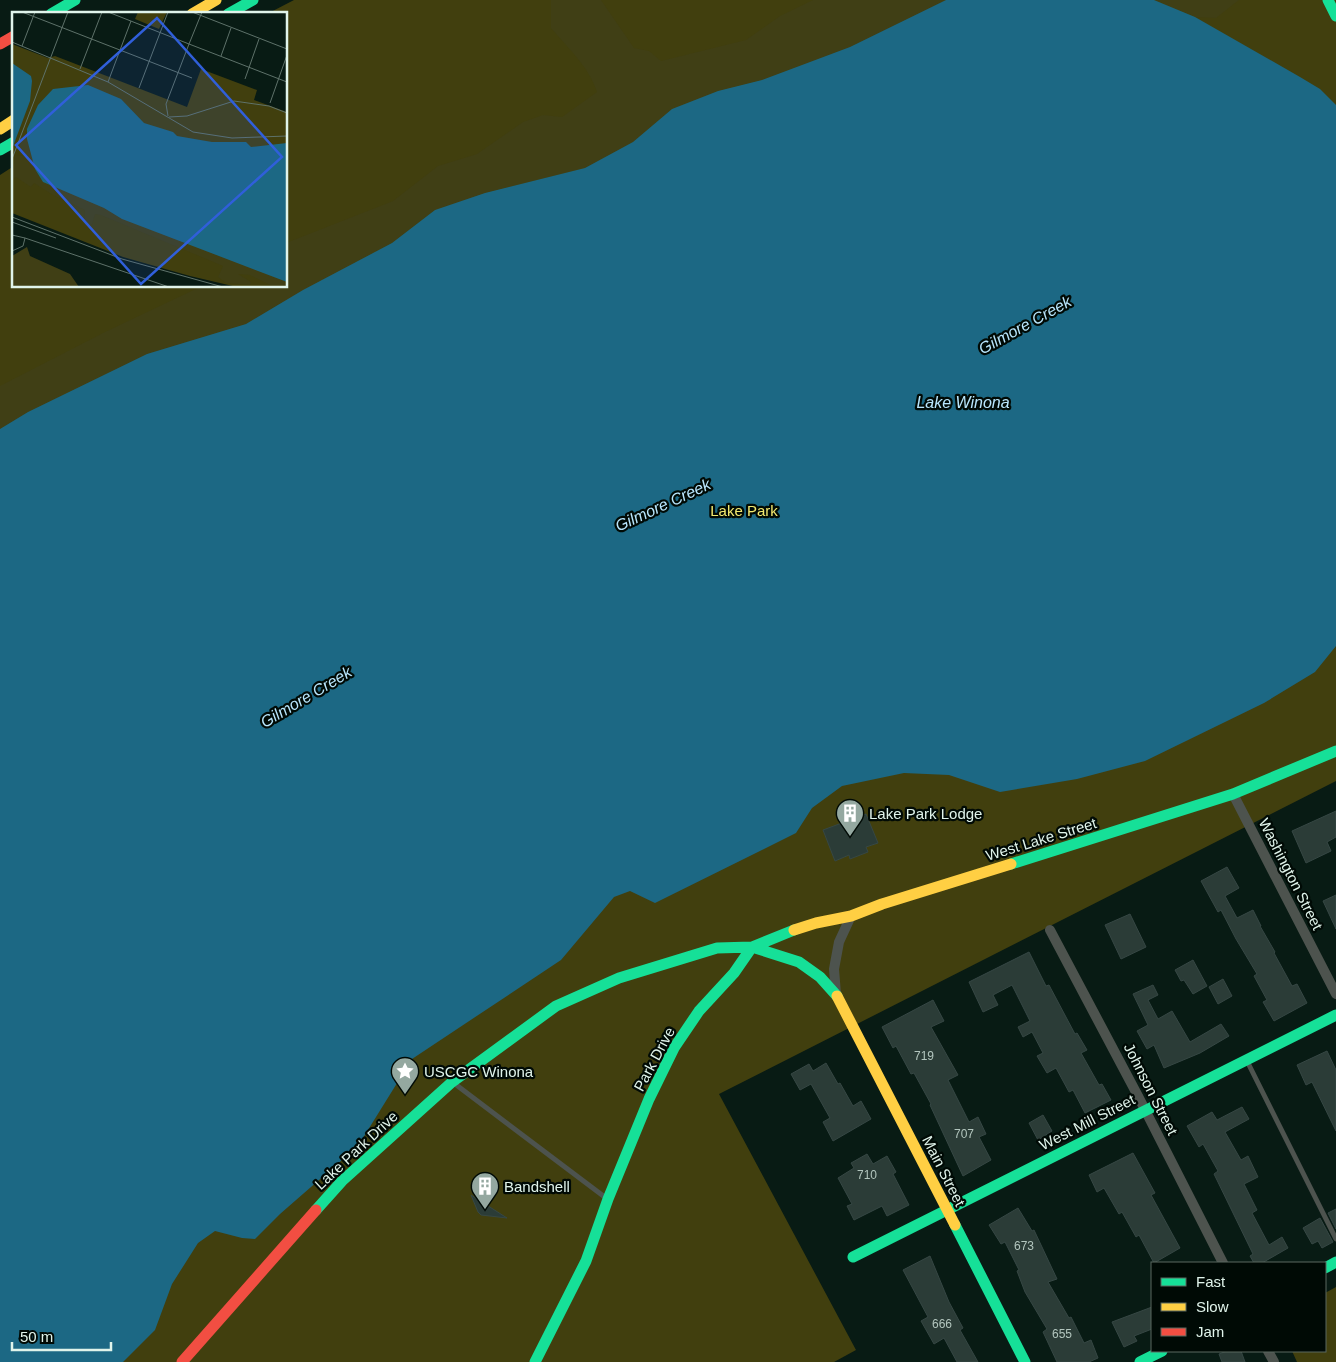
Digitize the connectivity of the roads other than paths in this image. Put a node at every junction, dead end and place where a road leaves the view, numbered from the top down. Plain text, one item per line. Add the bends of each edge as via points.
1 (75, 0) edge
2 (216, 0) edge
3 (253, 0) edge
4 (1328, 0) edge
5 (54, 12) edge
6 (195, 12) edge
7 (232, 12) edge
8 (1336, 16) edge
9 (12, 37) edge
10 (0, 44) edge
11 (12, 121) edge
12 (0, 129) edge
13 (12, 143) edge
14 (0, 150) edge
15 (1336, 751) edge
16 (1233, 794) junction
17 (850, 916) junction
18 (1050, 930) dead end
19 (752, 947) junction
20 (836, 994) junction
21 (1336, 994) edge
22 (1336, 1015) edge
23 (1246, 1059) junction
24 (452, 1082) junction
25 (1144, 1110) junction
26 (608, 1200) junction
27 (946, 1209) junction
28 (1336, 1239) edge
29 (853, 1258) dead end
30 (1222, 1262) edge
31 (1160, 1352) edge
32 (182, 1362) edge
33 (534, 1362) edge
34 (1025, 1362) edge
35 (1140, 1362) edge

1 - 5 main road
2 - 6 main road
3 - 7 main road
4 - 8 main road
9 - 10 main road
11 - 12 main road
13 - 14 main road
15 - 16 main road, West Lake Street
16 - 17 main road, West Lake Street
16 - 21 street, Washington Street
17 - 19 main road, West Lake Street via 816,923
17 - 20 street, Main Street via 839,942 834,969
18 - 25 street, Johnson Street
19 - 20 main road, Main Street via 799,962
19 - 24 main road, Lake Park Drive via 717,948 619,978 556,1006
19 - 26 main road, Park Drive via 674,1048 649,1099
20 - 27 main road, Main Street
22 - 23 main road, West Mill Street
23 - 25 main road, West Mill Street
23 - 28 lane
24 - 26 lane
24 - 32 main road, Lake Park Drive via 342,1181
25 - 27 main road, West Mill Street
25 - 30 street, Johnson Street
26 - 33 main road, Park Drive via 586,1262
27 - 29 main road, West Mill Street
27 - 34 main road, Main Street
31 - 35 main road

